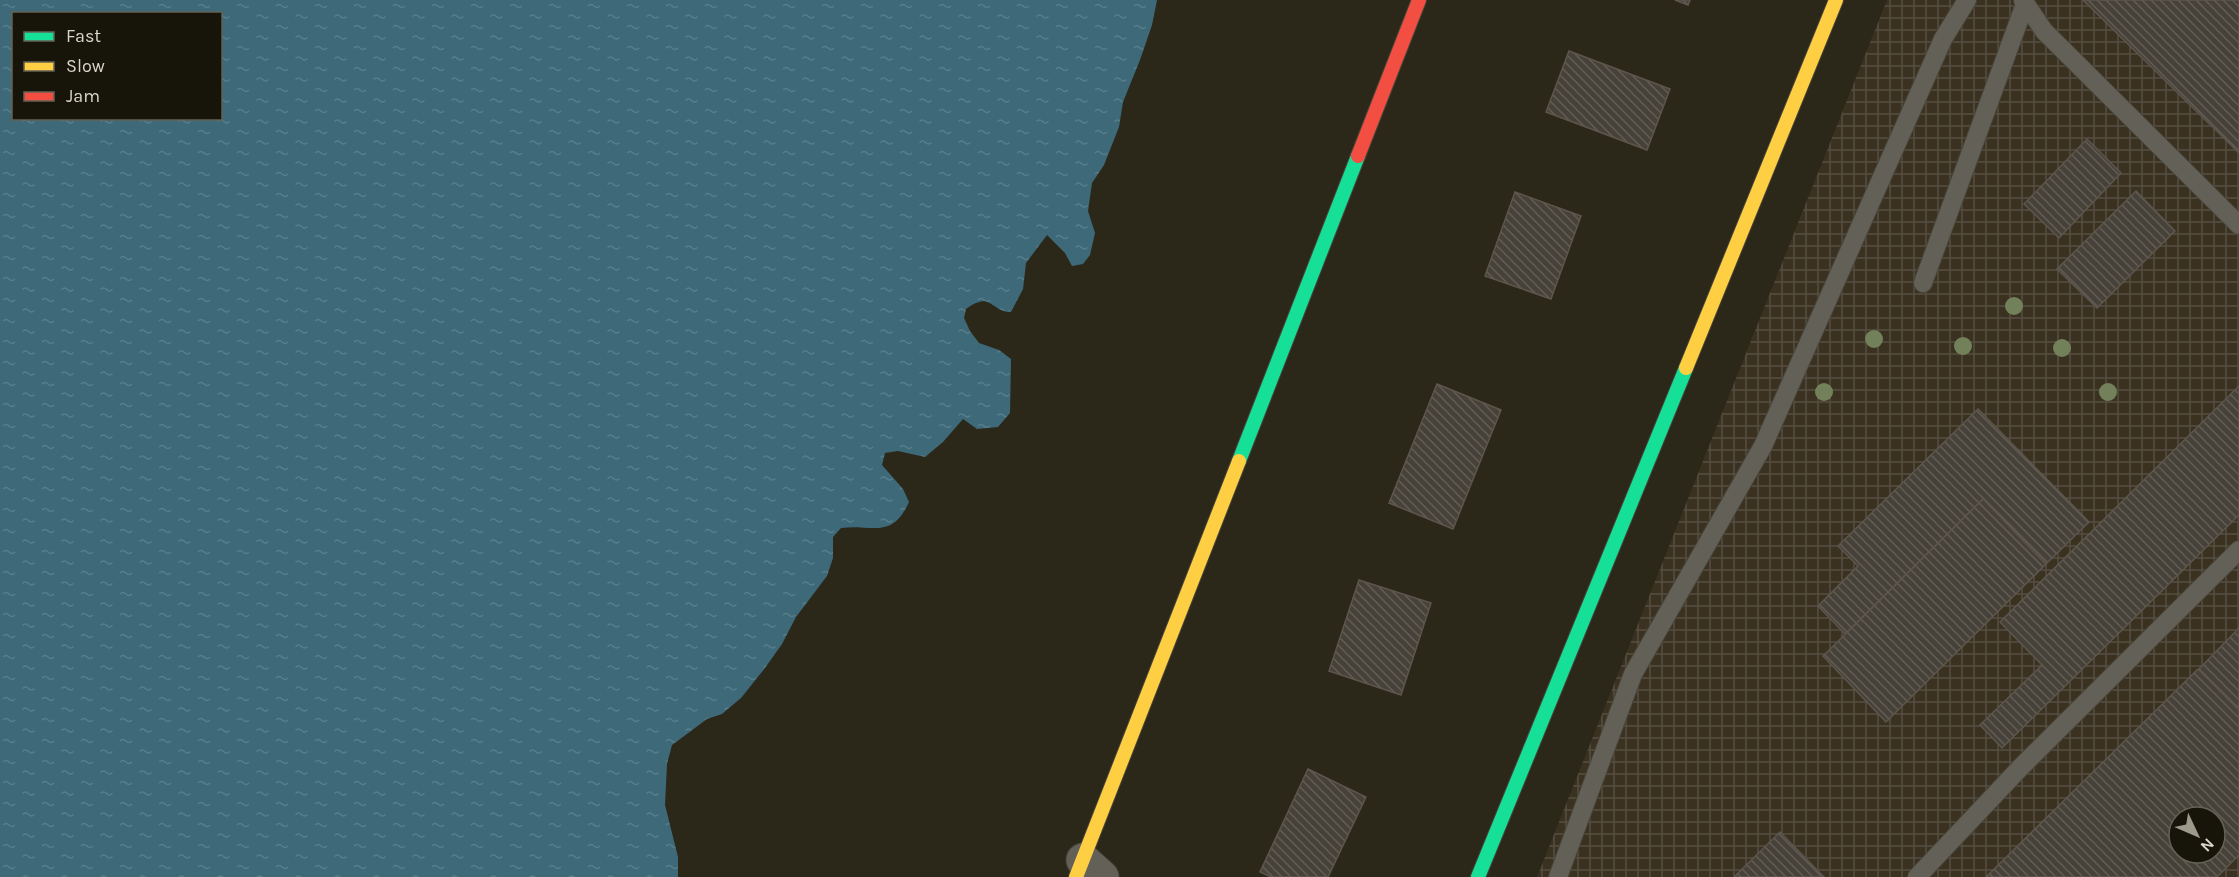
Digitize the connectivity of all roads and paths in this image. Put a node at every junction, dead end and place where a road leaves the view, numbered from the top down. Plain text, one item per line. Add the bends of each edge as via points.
1 (1419, 0) edge
2 (1836, 0) edge
3 (1967, 0) edge
4 (2024, 2) edge
5 (2239, 225) edge
6 (1923, 283) dead end
7 (2239, 550) edge
8 (1087, 871) edge
9 (1478, 877) edge
10 (1558, 877) edge
11 (1917, 877) edge

1 - 8 street
2 - 9 street
3 - 10 lane via 1944,39 1763,446 1633,674
4 - 5 lane via 2044,31
4 - 6 lane
7 - 11 lane via 2020,768

